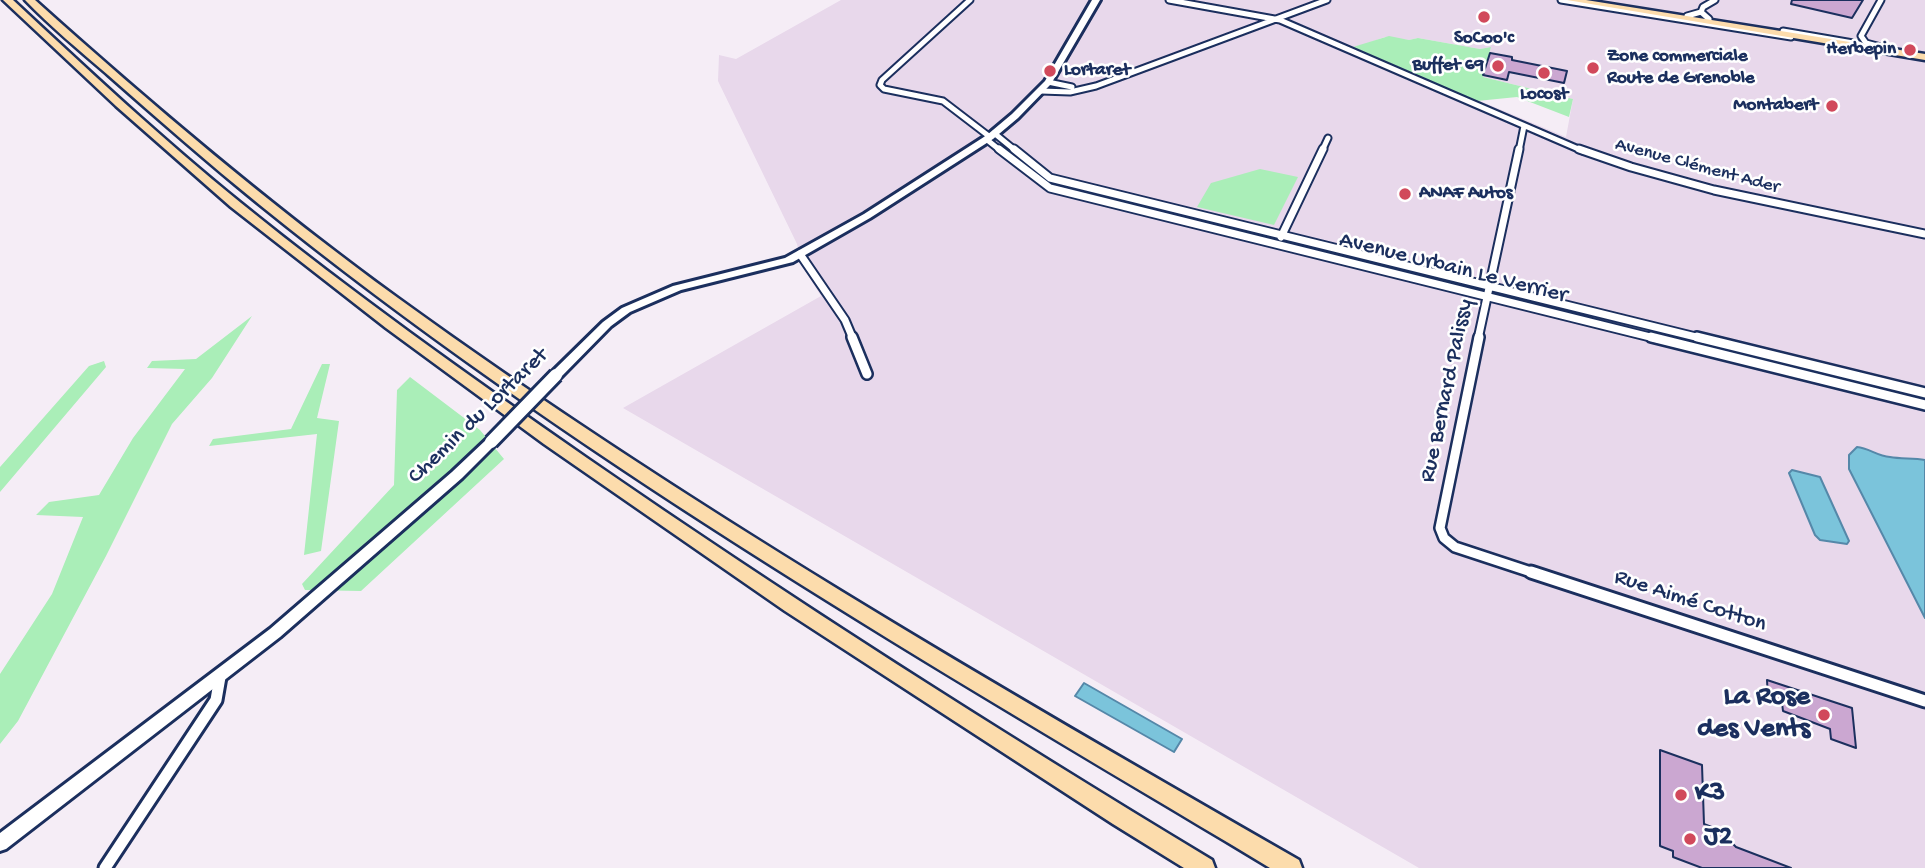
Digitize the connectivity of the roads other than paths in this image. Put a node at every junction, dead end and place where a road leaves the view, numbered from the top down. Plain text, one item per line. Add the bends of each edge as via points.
1 (8, 0) edge
2 (30, 0) edge
3 (970, 0) edge
4 (1096, 0) edge
5 (1169, 0) edge
6 (1327, 0) edge
7 (1561, 0) edge
8 (1571, 0) edge
9 (1580, 0) edge
10 (1591, 0) edge
11 (1714, 0) edge
12 (1881, 0) edge
13 (1701, 12) junction
14 (1687, 16) junction
15 (1276, 19) junction
16 (1709, 19) junction
17 (1875, 46) junction
18 (1904, 54) junction
19 (1925, 56) edge
20 (1048, 82) junction
21 (1105, 82) junction
22 (1041, 91) junction
23 (1524, 126) junction
24 (990, 136) junction
25 (1328, 138) dead end
26 (1282, 234) junction
27 (1925, 234) edge
28 (1277, 245) junction
29 (800, 254) junction
30 (1490, 285) junction
31 (1488, 298) junction
32 (867, 374) dead end
33 (1925, 393) edge
34 (1925, 405) edge
35 (1444, 541) joint
36 (219, 677) junction
37 (1925, 701) edge
38 (0, 843) edge
39 (105, 868) edge
40 (1204, 868) edge
41 (1291, 868) edge

1 - 40 highway via 220,192 466,381 843,642
2 - 41 highway via 229,174 489,369 751,544
3 - 24 street via 880,85 943,101
4 - 20 main road, Chemin du Lortaret
5 - 15 street, Avenue Clément Ader
6 - 15 street
7 - 18 street
8 - 18 main road
9 - 18 main road
10 - 14 street
11 - 13 street
12 - 17 street via 1861,36
13 - 14 street
13 - 16 street
14 - 16 street
15 - 21 street
15 - 23 street, Avenue Clément Ader
16 - 17 street
17 - 18 street
18 - 19 main road
20 - 21 street via 1080,87
20 - 22 main road, Chemin du Lortaret
21 - 22 street via 1078,91
22 - 24 main road, Chemin du Lortaret
23 - 27 street, Avenue Clément Ader via 1590,154 1682,183
23 - 30 street, Rue Bernard Palissy
24 - 26 street, Avenue Urbain Le Verrier via 1050,178
24 - 28 street, Avenue Urbain Le Verrier via 1050,188
24 - 29 main road, Chemin du Lortaret
25 - 26 street
26 - 28 street
26 - 30 street, Avenue Urbain Le Verrier
28 - 31 street, Avenue Urbain Le Verrier
29 - 32 street via 845,320
29 - 36 main road, Chemin du Lortaret, bridge via 677,288 607,324 457,475
30 - 31 street, Rue Bernard Palissy
30 - 33 street, Avenue Urbain Le Verrier
31 - 34 street, Avenue Urbain Le Verrier
31 - 35 street, Rue Bernard Palissy via 1439,522
35 - 37 street, Rue Aimé Cotton
36 - 38 main road, Chemin du Lortaret
36 - 39 street via 216,700

